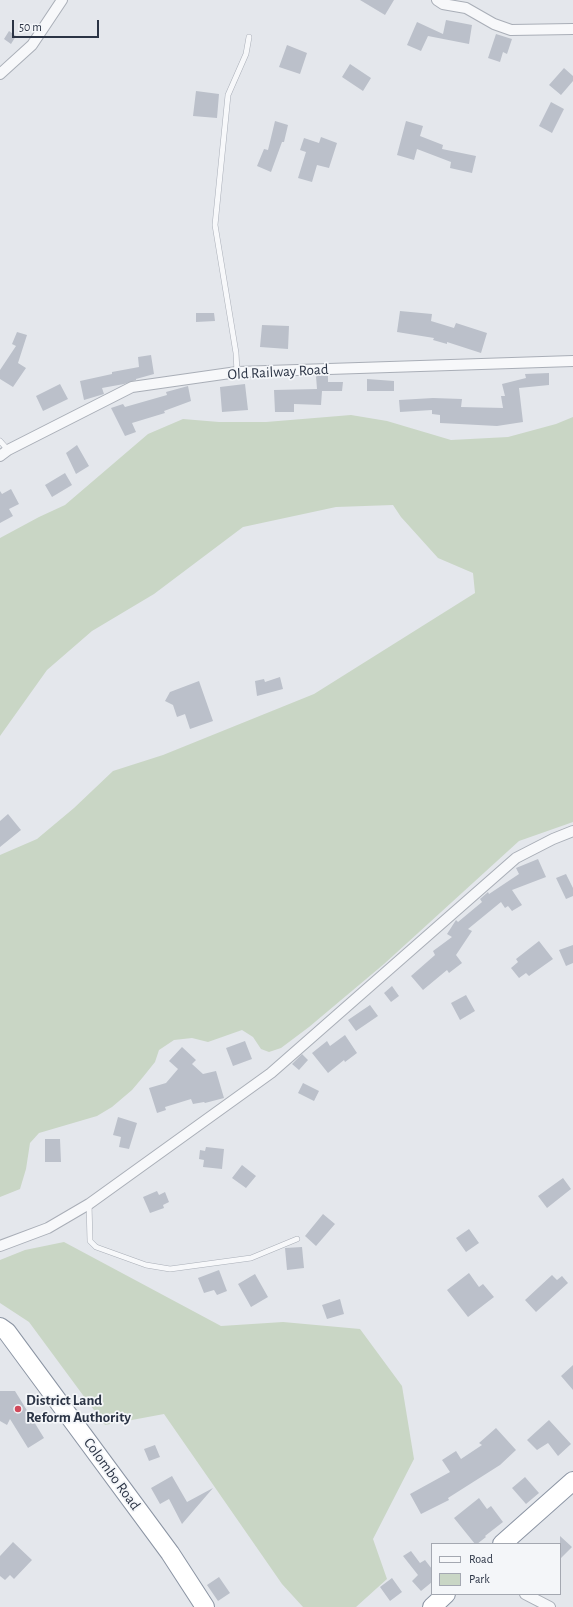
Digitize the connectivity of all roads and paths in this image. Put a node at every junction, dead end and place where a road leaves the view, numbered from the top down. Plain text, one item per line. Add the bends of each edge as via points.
1 (62, 0) edge
2 (436, 0) edge
3 (573, 29) edge
4 (249, 37) dead end
5 (0, 74) edge
6 (573, 361) edge
7 (237, 372) junction
8 (0, 441) edge
9 (4, 453) edge
10 (573, 831) edge
11 (89, 1204) junction
12 (297, 1239) dead end
13 (0, 1246) edge
14 (0, 1327) edge
15 (573, 1481) edge
16 (503, 1543) edge
17 (445, 1595) edge
18 (527, 1595) edge
19 (205, 1607) edge
20 (432, 1607) edge
21 (550, 1607) edge

1 - 5 street via 32,45
2 - 3 street via 443,4 466,8 494,24 512,30
4 - 7 lane via 246,54 228,95 215,225
6 - 7 street, Old Railway Road
7 - 9 street, Old Railway Road via 132,387
8 - 9 lane
10 - 11 street via 516,858 271,1073
11 - 12 lane via 90,1241 96,1247 146,1265 170,1269 251,1258
11 - 13 street via 48,1228
14 - 19 highway, Colombo Road via 7,1332 170,1553
15 - 16 highway
17 - 20 highway
18 - 21 street

